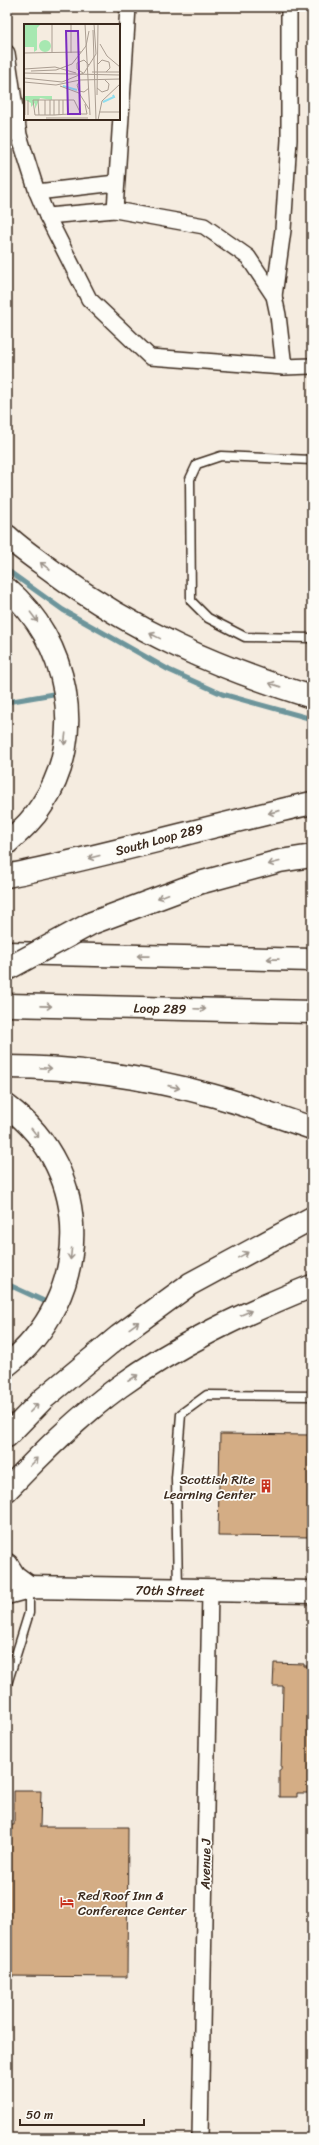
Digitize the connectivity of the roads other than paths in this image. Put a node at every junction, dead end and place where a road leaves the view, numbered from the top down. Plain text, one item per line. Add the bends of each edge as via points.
1 (128, 7) edge
2 (289, 7) edge
3 (7, 53) edge
4 (13, 136) edge
5 (116, 183) junction
6 (37, 192) junction
7 (115, 210) junction
8 (47, 216) junction
9 (274, 296) junction
10 (312, 366) edge
11 (284, 367) junction
12 (312, 460) edge
13 (7, 536) edge
14 (7, 589) edge
15 (312, 638) edge
16 (312, 697) edge
17 (312, 803) edge
18 (7, 843) edge
19 (312, 856) edge
20 (7, 876) edge
21 (7, 953) edge
22 (312, 960) edge
23 (7, 969) edge
24 (7, 1005) edge
25 (312, 1012) edge
26 (7, 1067) edge
27 (7, 1106) edge
28 (312, 1128) edge
29 (310, 1219) edge
30 (312, 1286) edge
31 (7, 1364) edge
32 (312, 1396) edge
33 (7, 1436) edge
34 (7, 1490) edge
35 (7, 1565) edge
36 (29, 1587) junction
37 (178, 1590) junction
38 (210, 1591) junction
39 (312, 1592) edge
40 (7, 1593) edge
41 (7, 1684) edge
42 (200, 2138) edge

1 - 5 street
2 - 9 street via 289,140 283,230
3 - 4 street
4 - 6 street
5 - 6 street
5 - 7 street
6 - 8 street
7 - 8 street
7 - 9 street via 204,226 248,258
8 - 11 street via 88,299 150,356
9 - 11 street
10 - 11 street
12 - 15 lane via 221,456 197,464 190,479 191,601 208,618 245,637
16 -> 13 main road via 223,667 148,633 77,589
14 -> 18 main road via 22,602 37,621 52,647 62,676 67,719 56,779 31,821
17 -> 20 main road, South Loop 289 via 211,826 72,863
19 -> 23 main road, bridge via 280,861 200,882 92,923
22 -> 21 main road
24 -> 25 main road, Loop 289
26 -> 28 main road via 80,1070 156,1082 212,1095
27 -> 31 main road via 34,1131 48,1149 57,1167 71,1211 72,1237 71,1257 58,1303 27,1348
33 -> 29 main road via 43,1398 119,1336 190,1284
34 -> 30 main road via 57,1439 119,1387 191,1342 240,1316
32 - 37 lane via 206,1395 181,1414 176,1478
35 - 36 main road via 14,1576
36 - 37 main road, 70th Street
36 - 40 main road, 70th Street
36 - 41 lane via 29,1612
37 - 38 main road, 70th Street
38 - 39 main road, 70th Street
38 - 42 street, Avenue J

